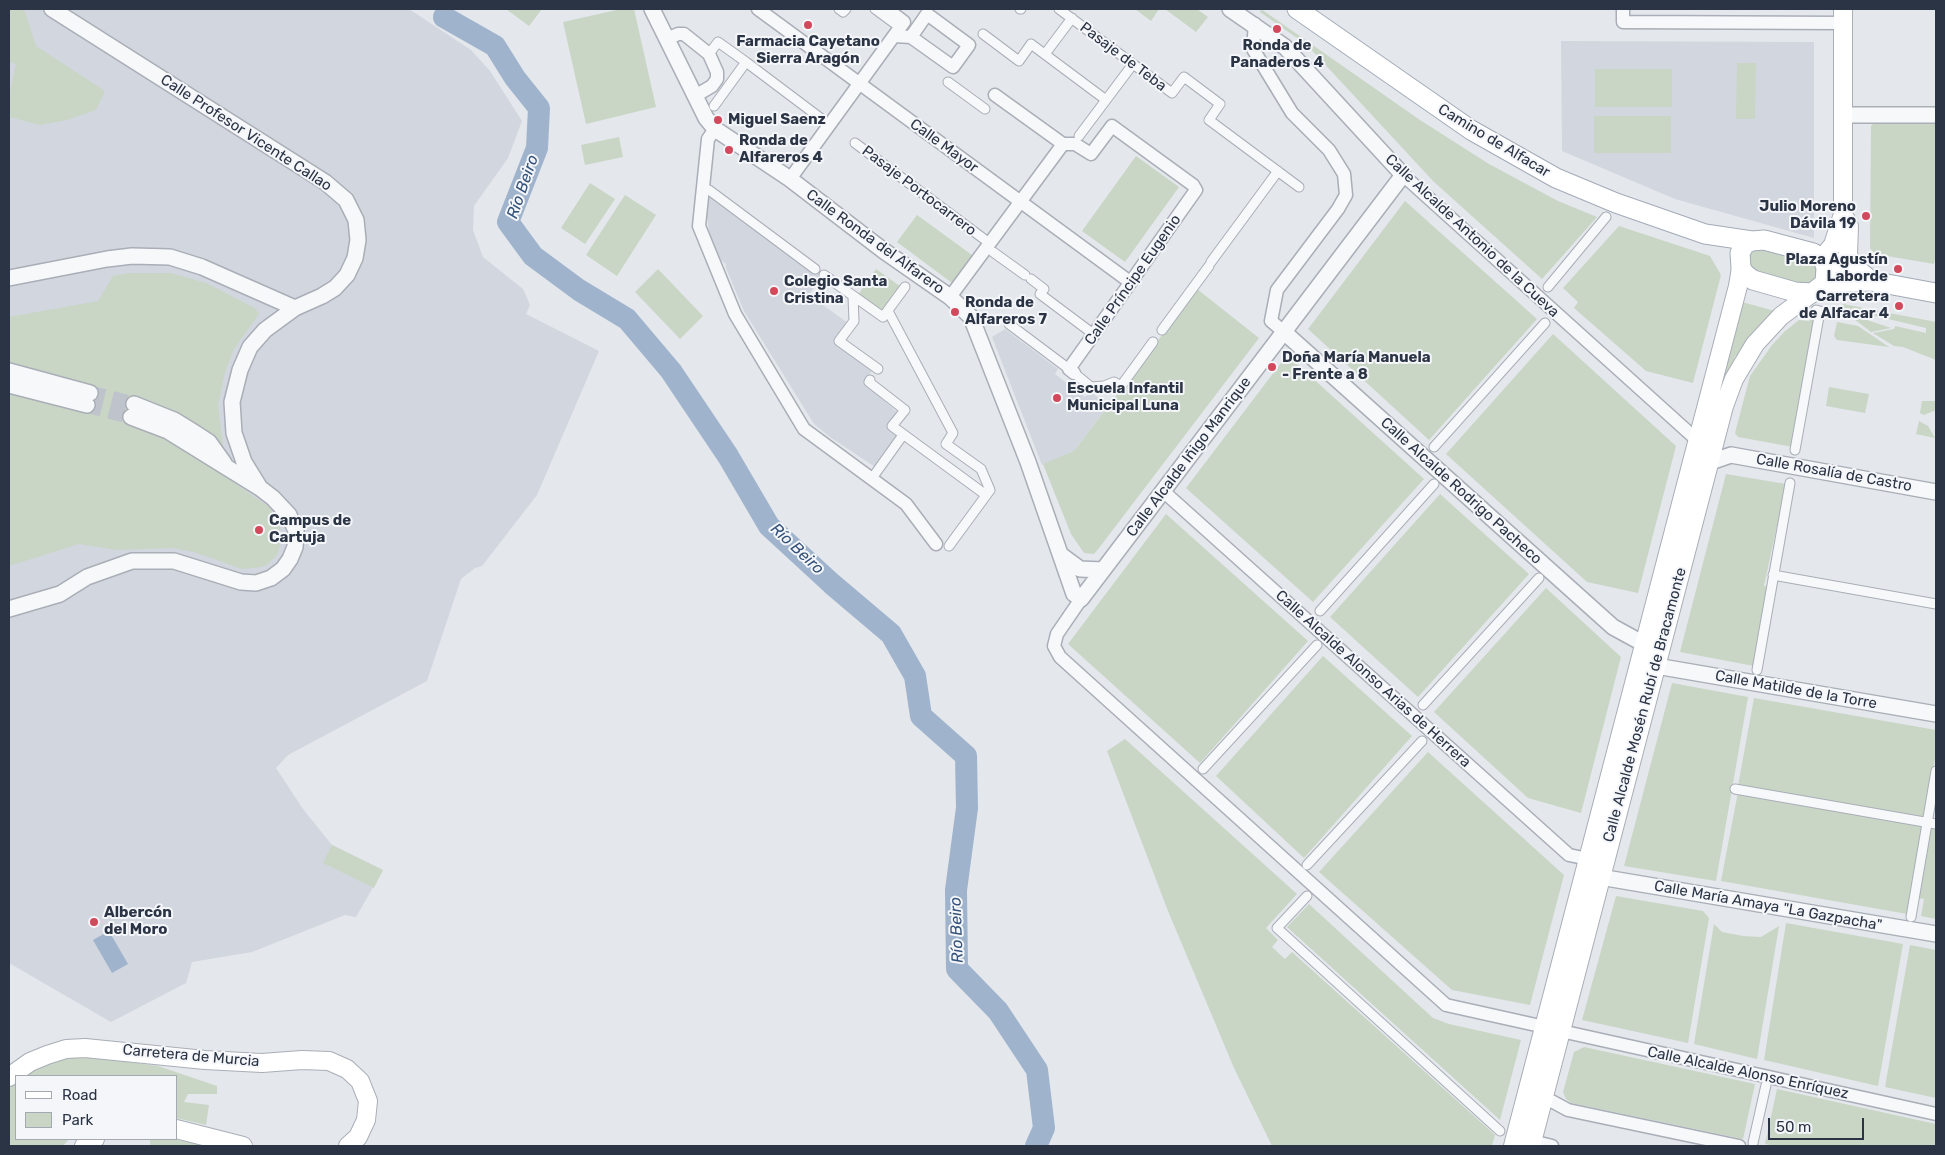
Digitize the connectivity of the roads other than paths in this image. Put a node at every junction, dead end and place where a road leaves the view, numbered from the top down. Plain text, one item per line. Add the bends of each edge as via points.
1 (52, 9) edge
2 (652, 9) edge
3 (758, 9) edge
4 (838, 9) edge
5 (846, 9) edge
6 (875, 9) edge
7 (887, 9) edge
8 (1059, 9) edge
9 (1230, 9) edge
10 (1298, 9) edge
11 (1623, 9) edge
12 (1843, 16) edge
13 (1072, 18) junction
14 (894, 23) dead end
15 (1255, 24) junction
16 (983, 34) dead end
17 (894, 36) junction
18 (911, 37) junction
19 (668, 39) junction
20 (712, 50) dead end
21 (1045, 54) junction
22 (746, 62) junction
23 (1133, 64) junction
24 (948, 82) dead end
25 (860, 84) junction
26 (995, 95) dead end
27 (695, 96) junction
28 (1106, 100) junction
29 (714, 106) dead end
30 (985, 109) dead end
31 (1843, 115) junction
32 (1936, 115) edge
33 (823, 120) dead end
34 (715, 128) junction
35 (1079, 136) dead end
36 (854, 143) dead end
37 (1063, 144) junction
38 (1278, 171) junction
39 (1403, 175) junction
40 (790, 179) junction
41 (1299, 187) dead end
42 (710, 190) dead end
43 (1021, 201) junction
44 (1843, 214) junction
45 (1606, 217) dead end
46 (1711, 236) junction
47 (984, 239) dead end
48 (1752, 241) junction
49 (993, 252) dead end
50 (1848, 261) junction
51 (1740, 263) junction
52 (815, 269) dead end
53 (824, 275) dead end
54 (9, 278) edge
55 (1821, 280) junction
56 (1871, 281) junction
57 (1130, 282) junction
58 (904, 287) dead end
59 (1548, 287) dead end
60 (1936, 293) edge
61 (853, 297) junction
62 (950, 297) junction
63 (295, 308) junction
64 (888, 311) junction
65 (1545, 323) dead end
66 (1009, 324) dead end
67 (1088, 330) dead end
68 (1162, 330) dead end
69 (1284, 332) junction
70 (1153, 342) dead end
71 (878, 369) dead end
72 (9, 371) edge
73 (1072, 371) junction
74 (870, 380) dead end
75 (9, 385) edge
76 (133, 410) tunnel mouth
77 (904, 435) junction
78 (1715, 438) junction
79 (1697, 440) junction
80 (1434, 447) dead end
81 (1795, 450) dead end
82 (1731, 455) junction
83 (1708, 462) junction
84 (876, 474) dead end
85 (1790, 483) dead end
86 (1434, 484) dead end
87 (260, 488) junction
88 (1163, 491) junction
89 (1936, 492) edge
90 (986, 495) junction
91 (936, 544) dead end
92 (949, 546) dead end
93 (1061, 556) junction
94 (1103, 570) junction
95 (1773, 575) junction
96 (1539, 578) dead end
97 (1081, 599) junction
98 (1936, 604) edge
99 (9, 609) edge
100 (1320, 612) dead end
101 (1317, 644) dead end
102 (1644, 644) junction
103 (1054, 646) joint
104 (1656, 666) junction
105 (1757, 670) dead end
106 (1423, 705) dead end
107 (1936, 714) edge
108 (1422, 741) dead end
109 (1203, 769) dead end
110 (1936, 771) edge
111 (1735, 789) dead end
112 (1932, 824) edge
113 (1588, 860) junction
114 (1307, 865) dead end
115 (1600, 878) junction
116 (1307, 896) dead end
117 (1911, 917) dead end
118 (1936, 934) edge
119 (1553, 1029) junction
120 (9, 1076) edge
121 (1766, 1085) dead end
122 (1544, 1097) junction
123 (1936, 1114) edge
124 (178, 1130) edge
125 (1500, 1131) dead end
126 (1532, 1143) edge
127 (1753, 1143) dead end
128 (243, 1146) edge
129 (348, 1146) edge
130 (1513, 1146) edge
131 (1552, 1146) edge
132 (1739, 1146) edge

1 - 63 street, Calle Profesor Vicente Callao via 326,182 346,200 356,220 358,240 347,274 335,288
2 - 19 street
3 - 25 street, Calle Mayor
4 - 5 street via 843,12
6 - 14 street
7 - 17 street via 904,22
8 - 13 street, Pasaje de Teba
9 - 15 street, Calle Alcalde Antonio de la Cueva
10 - 46 main road, Camino de Alfacar via 1456,120 1510,153 1556,178 1616,203
11 - 12 street via 1623,22
12 - 31 main road
13 - 21 street
13 - 23 street, Pasaje de Teba
15 - 39 street, Calle Alcalde Antonio de la Cueva via 1310,72
15 - 69 street via 1253,49 1292,113 1329,150 1344,174 1346,195 1277,290 1271,321
16 - 21 street via 1019,61 1031,44
17 - 18 street
17 - 25 street
18 - 18 street via 927,14 969,45 953,67
19 - 27 street
19 - 27 street via 684,34 709,54 717,79
20 - 22 street via 718,42
21 - 28 street
22 - 29 street
22 - 33 street
23 - 28 street
23 - 38 street, Pasaje de Teba via 1172,93 1184,77 1220,104 1208,120
24 - 30 street
25 - 40 street
25 - 43 street, Calle Mayor
26 - 37 street
27 - 34 street
28 - 35 street
31 - 32 street
31 - 44 main road
34 - 40 street, Calle Ronda del Alfarero
34 - 91 street via 708,140 699,226 735,314 804,429 906,504
36 - 47 street, Pasaje Portocarrero
37 - 43 street
37 - 57 street, Calle Príncipe Eugenio via 1075,144 1091,154 1112,126 1196,190
38 - 41 street, Pasaje de Teba
38 - 68 street
39 - 69 street, Calle Alcalde Iñigo Manrique
39 - 79 street, Calle Alcalde Antonio de la Cueva
40 - 62 street, Calle Ronda del Alfarero
42 - 52 street
43 - 57 street, Calle Mayor
43 - 62 street
44 - 50 main road via 1849,226
44 - 55 main road
45 - 59 street
46 - 48 main road, Camino de Alfacar
46 - 51 main road, Camino de Alfacar
48 - 51 main road via 1745,244
48 - 55 main road, Camino de Alfacar via 1764,240 1813,253
49 - 67 street via 1044,289 1040,294
50 - 55 main road
50 - 56 main road
51 - 55 main road, Camino de Alfacar via 1745,274 1753,280 1794,292
51 - 79 main road, Calle Alcalde Mosén Rubí de Bracamonte
53 - 61 street
54 - 63 street via 107,259 170,257 202,267
55 - 56 main road
55 - 78 main road, Calle Alcalde Mosén Rubí de Bracamonte via 1781,316 1745,358 1724,406
55 - 81 street via 1820,311
56 - 60 main road
57 - 73 street, Calle Príncipe Eugenio
58 - 64 street
61 - 64 street via 883,317
61 - 71 street via 854,321 839,341
62 - 93 street, Calle Ronda del Alfarero via 971,317 979,334
63 - 87 street, Calle Profesor Vicente Callao via 265,330 250,346 232,402 234,433 244,462
64 - 90 street via 953,433 946,444 981,469 990,490
65 - 80 street
66 - 73 street
69 - 88 street, Calle Alcalde Iñigo Manrique
69 - 102 street, Calle Alcalde Rodrigo Pacheco via 1613,627
70 - 73 street via 1121,386 1114,382 1092,387
72 - 75 street via 89,399
74 - 77 street via 868,382 904,410 892,426
76 - 87 street
77 - 84 street
77 - 90 street
78 - 82 street
78 - 83 main road, Calle Alcalde Mosén Rubí de Bracamonte
79 - 102 main road, Calle Alcalde Mosén Rubí de Bracamonte
82 - 83 street, Calle Rosalía de Castro
82 - 89 street, Calle Rosalía de Castro
83 - 104 main road, Calle Alcalde Mosén Rubí de Bracamonte
85 - 95 street
86 - 100 street
87 - 99 street via 289,515 296,531 290,559 271,578 256,583 240,582 189,564 144,560 118,564 87,577 60,594
88 - 94 street, Calle Alcalde Iñigo Manrique
88 - 113 street, Calle Alcalde Alonso Arias de Herrera via 1569,855
90 - 92 street
93 - 94 street via 1080,569
93 - 97 street, Calle Ronda del Alfarero via 1074,594
94 - 97 street, Calle Alcalde Iñigo Manrique
95 - 98 street
95 - 105 street
96 - 106 street
97 - 103 street, Calle Alcalde Iñigo Manrique via 1057,634
101 - 109 street
102 - 113 main road, Calle Alcalde Mosén Rubí de Bracamonte
103 - 119 street, Calle Alcalde Alonso Enríquez via 1060,657 1446,1005
104 - 107 street, Calle Matilde de la Torre
104 - 115 main road, Calle Alcalde Mosén Rubí de Bracamonte
108 - 114 street
110 - 112 street
111 - 112 street
112 - 117 street
113 - 119 main road, Calle Alcalde Mosén Rubí de Bracamonte
115 - 118 street, Calle María Amaya "La Gazpacha"
115 - 119 main road, Calle Alcalde Mosén Rubí de Bracamonte
116 - 125 street via 1277,928
119 - 122 main road, Calle Alcalde Mosén Rubí de Bracamonte
119 - 123 street, Calle Alcalde Alonso Enríquez
119 - 130 main road, Calle Alcalde Mosén Rubí de Bracamonte
120 - 129 main road, Carretera de Murcia via 47,1055 85,1048 262,1063 329,1061 347,1069 360,1081 368,1100 366,1120 358,1137
121 - 127 street
122 - 126 main road, Calle Alcalde Mosén Rubí de Bracamonte
122 - 132 street via 1568,1110
124 - 128 main road
126 - 131 street

